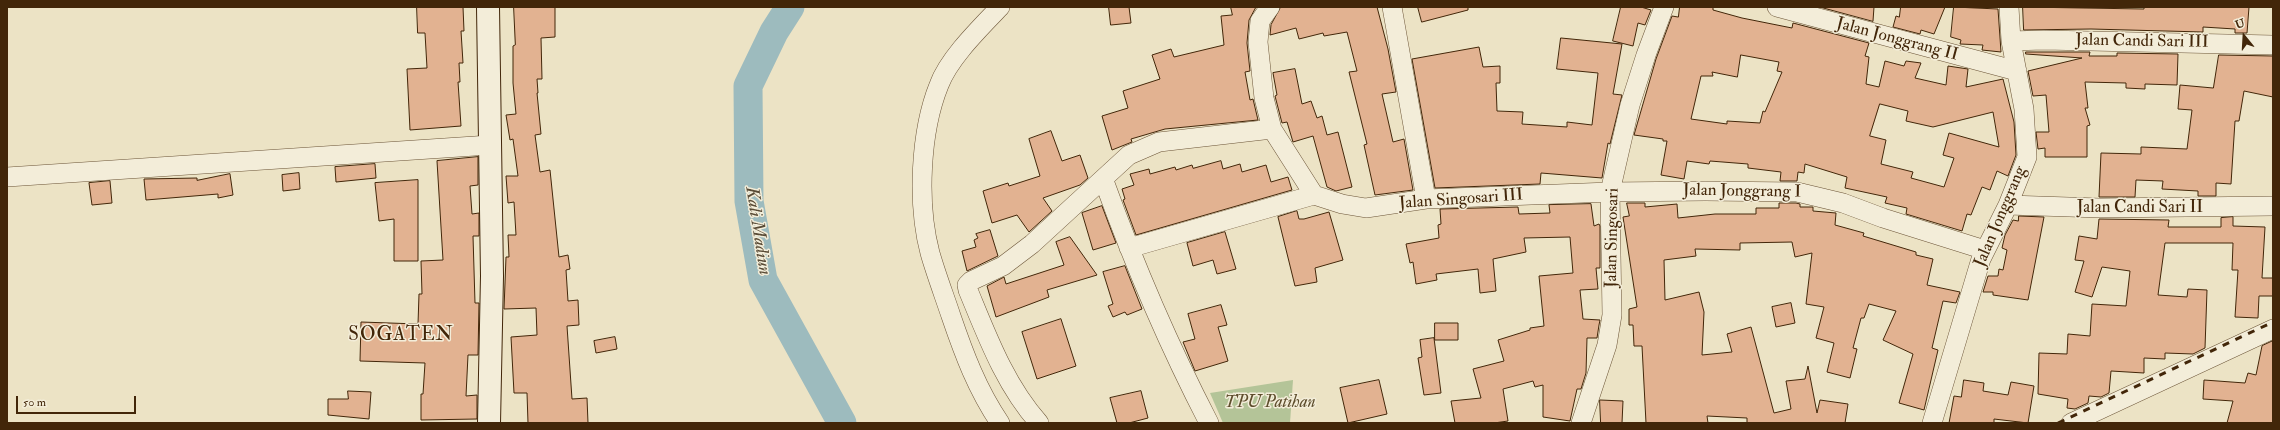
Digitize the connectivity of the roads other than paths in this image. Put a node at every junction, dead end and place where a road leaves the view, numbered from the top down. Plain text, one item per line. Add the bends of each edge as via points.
1 (488, 7) edge
2 (1000, 7) edge
3 (1270, 7) edge
4 (1392, 7) edge
5 (1664, 7) edge
6 (1777, 7) edge
7 (2009, 7) edge
8 (2011, 41) junction
9 (2273, 45) edge
10 (2017, 71) junction
11 (1272, 129) junction
12 (490, 145) junction
13 (7, 177) edge
14 (1104, 181) junction
15 (1610, 192) junction
16 (1314, 195) junction
17 (1426, 199) junction
18 (2008, 205) junction
19 (2273, 206) edge
20 (1128, 248) junction
21 (1986, 250) junction
22 (2273, 329) edge
23 (489, 423) edge
24 (1000, 423) edge
25 (1039, 423) edge
26 (1209, 423) edge
27 (1581, 423) edge
28 (1932, 423) edge
29 (2071, 423) edge

1 - 12 street
2 - 24 street via 965,44 939,84 926,127 922,194 930,252 967,363 984,400
3 - 11 street via 1260,22 1258,42 1264,98
4 - 17 street
5 - 15 street, Jalan Singosari via 1630,105
6 - 10 street, Jalan Jonggrang II
7 - 8 street, Jalan Jonggrang
8 - 9 street, Jalan Candi Sari III
8 - 10 street, Jalan Jonggrang
10 - 18 street, Jalan Jonggrang via 2027,152
11 - 14 street via 1159,142 1129,155
11 - 16 street
12 - 13 street
12 - 23 street via 492,276
14 - 20 street
14 - 25 street via 1045,233 1002,266 971,281 968,285 981,322 1006,375
15 - 17 street, Jalan Singosari III
15 - 21 street, Jalan Jonggrang I via 1809,193
15 - 27 street, Jalan Singosari via 1612,315 1608,345
16 - 17 street, Jalan Singosari III via 1359,208
16 - 20 street
18 - 19 street, Jalan Candi Sari II via 2100,208
18 - 21 street, Jalan Jonggrang
20 - 26 street via 1176,359
21 - 28 street, Jalan Jonggrang
22 - 29 street

